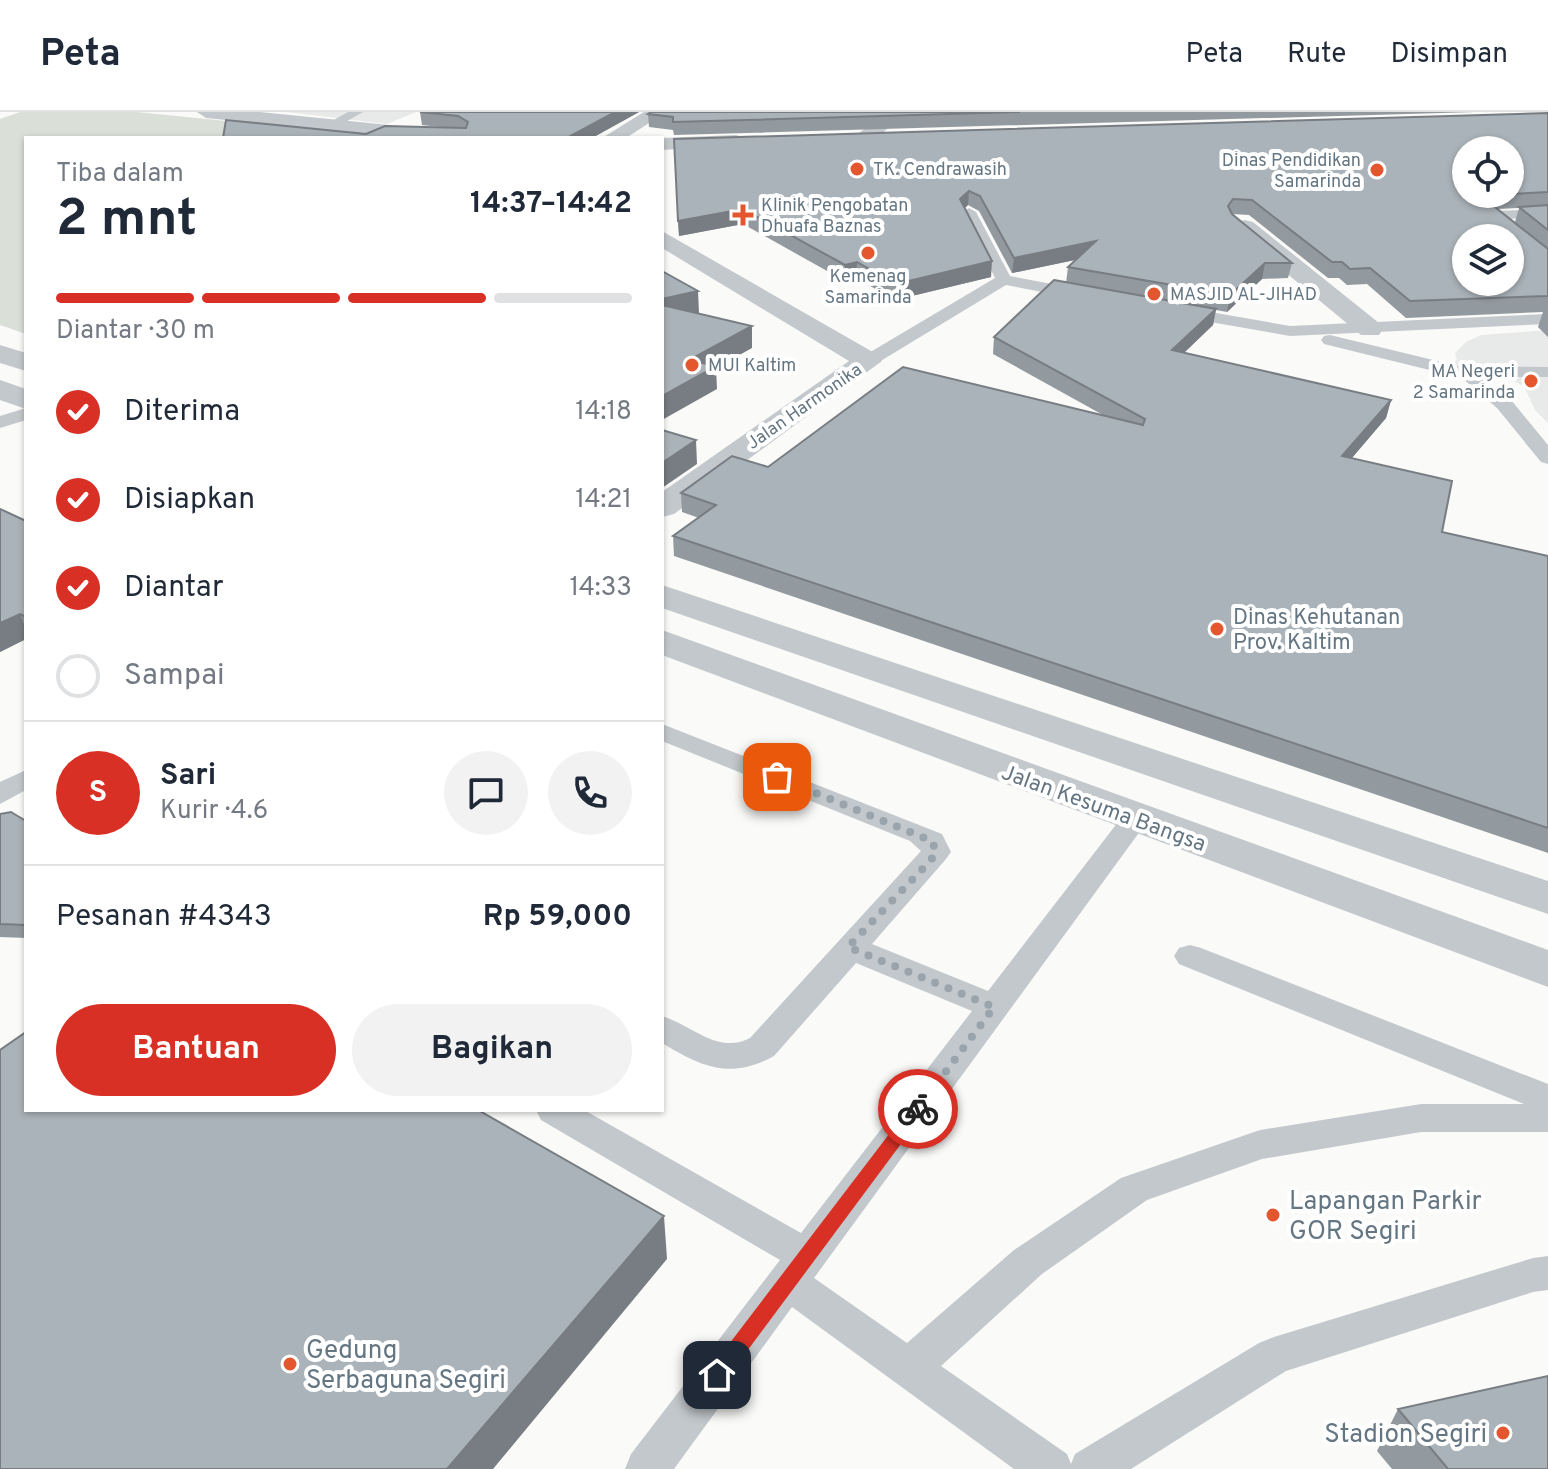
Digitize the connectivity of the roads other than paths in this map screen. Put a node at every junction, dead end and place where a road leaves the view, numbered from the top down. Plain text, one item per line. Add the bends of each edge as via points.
1 (206, 112) edge
2 (357, 112) edge
3 (421, 112) edge
4 (657, 112) edge
5 (898, 112) edge
6 (331, 125) junction
7 (380, 130) junction
8 (438, 136) edge
9 (615, 136) edge
10 (898, 136) edge
11 (756, 140) edge
12 (664, 144) edge
13 (969, 212) edge
14 (1548, 213) edge
15 (1239, 222) edge
16 (664, 239) edge
17 (1548, 261) edge
18 (1004, 280) junction
19 (1095, 297) edge
20 (1155, 307) edge
21 (1548, 319) edge
22 (1370, 329) junction
23 (1290, 331) junction
24 (0, 353) edge
25 (868, 361) junction
26 (24, 362) edge
27 (1459, 371) junction
28 (1548, 372) edge
29 (15, 397) edge
30 (0, 422) edge
31 (1548, 458) edge
32 (664, 506) edge
33 (664, 597) edge
34 (664, 643) edge
35 (664, 733) edge
36 (1135, 819) junction
37 (1548, 898) edge
38 (848, 947) junction
39 (1190, 956) dead end
40 (1548, 969) edge
41 (994, 1007) junction
42 (664, 1029) edge
43 (1548, 1099) edge
44 (557, 1112) edge
45 (1548, 1118) edge
46 (797, 1268) junction
47 (1548, 1273) edge
48 (909, 1368) junction
49 (647, 1469) edge
50 (1051, 1469) edge
51 (1091, 1469) edge

1 - 6 street
2 - 6 lane
3 - 7 street
4 - 9 street
5 - 10 street via 859,137
6 - 7 street
7 - 8 street
11 - 12 street
13 - 18 lane
14 - 17 lane via 1505,213 1497,218
15 - 22 street
16 - 25 street, Jalan Harmonika
18 - 19 lane
18 - 25 lane
20 - 23 lane
21 - 22 lane
22 - 23 lane
23 - 27 lane
24 - 26 street
25 - 32 street, Jalan Harmonika
27 - 28 lane
27 - 31 lane via 1504,404
29 - 30 lane
33 - 37 street
34 - 36 street, Jalan Kesuma Bangsa
35 - 38 lane via 932,841 936,852 931,860
36 - 40 street, Jalan Kesuma Bangsa
36 - 41 lane
38 - 41 lane
38 - 42 lane via 749,1056 715,1056
39 - 43 lane
41 - 46 lane
44 - 46 lane
45 - 48 lane via 1421,1118 1260,1145 1134,1189 1028,1262
46 - 48 lane
46 - 49 lane
47 - 51 lane via 1274,1356
48 - 50 lane

